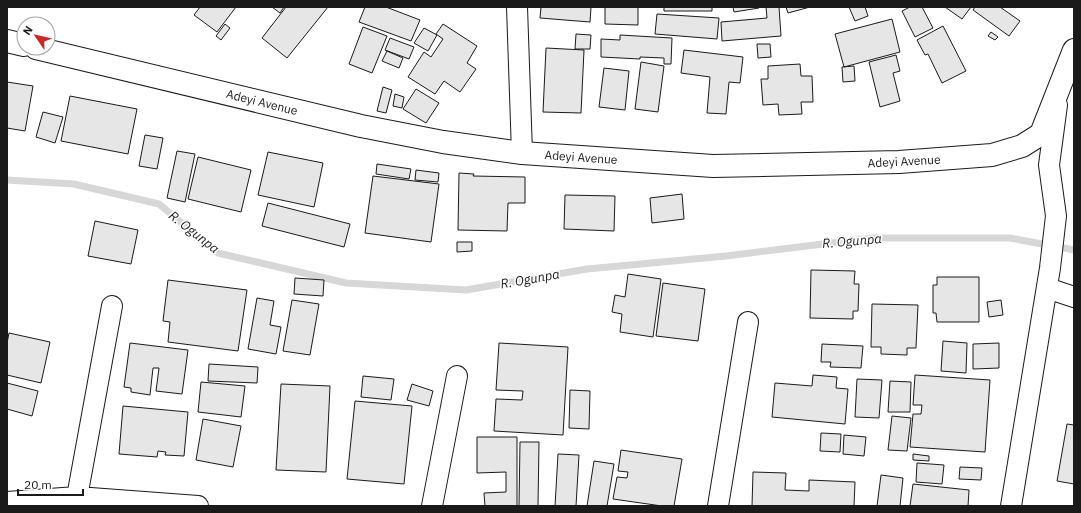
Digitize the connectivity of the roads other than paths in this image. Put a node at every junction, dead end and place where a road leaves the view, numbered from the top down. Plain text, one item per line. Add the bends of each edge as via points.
1 (516, 7) edge
2 (1074, 50) edge
3 (56, 53) edge
4 (1060, 88) junction
5 (522, 154) junction
6 (1047, 288) junction
7 (1074, 297) edge
8 (112, 306) dead end
9 (748, 322) dead end
10 (457, 376) dead end
11 (77, 497) junction
12 (7, 502) edge
13 (198, 506) edge
14 (432, 506) edge
15 (718, 506) edge
16 (1011, 506) edge

1 - 5 street
2 - 4 street, Adeyi Avenue
3 - 5 street, Adeyi Avenue via 361,126
4 - 5 street, Adeyi Avenue via 1041,134 1022,146 992,155 899,162 713,166
4 - 6 street via 1049,165 1056,216
6 - 7 street
6 - 16 street
8 - 11 street
9 - 15 street
10 - 14 street
11 - 12 street
11 - 13 street

